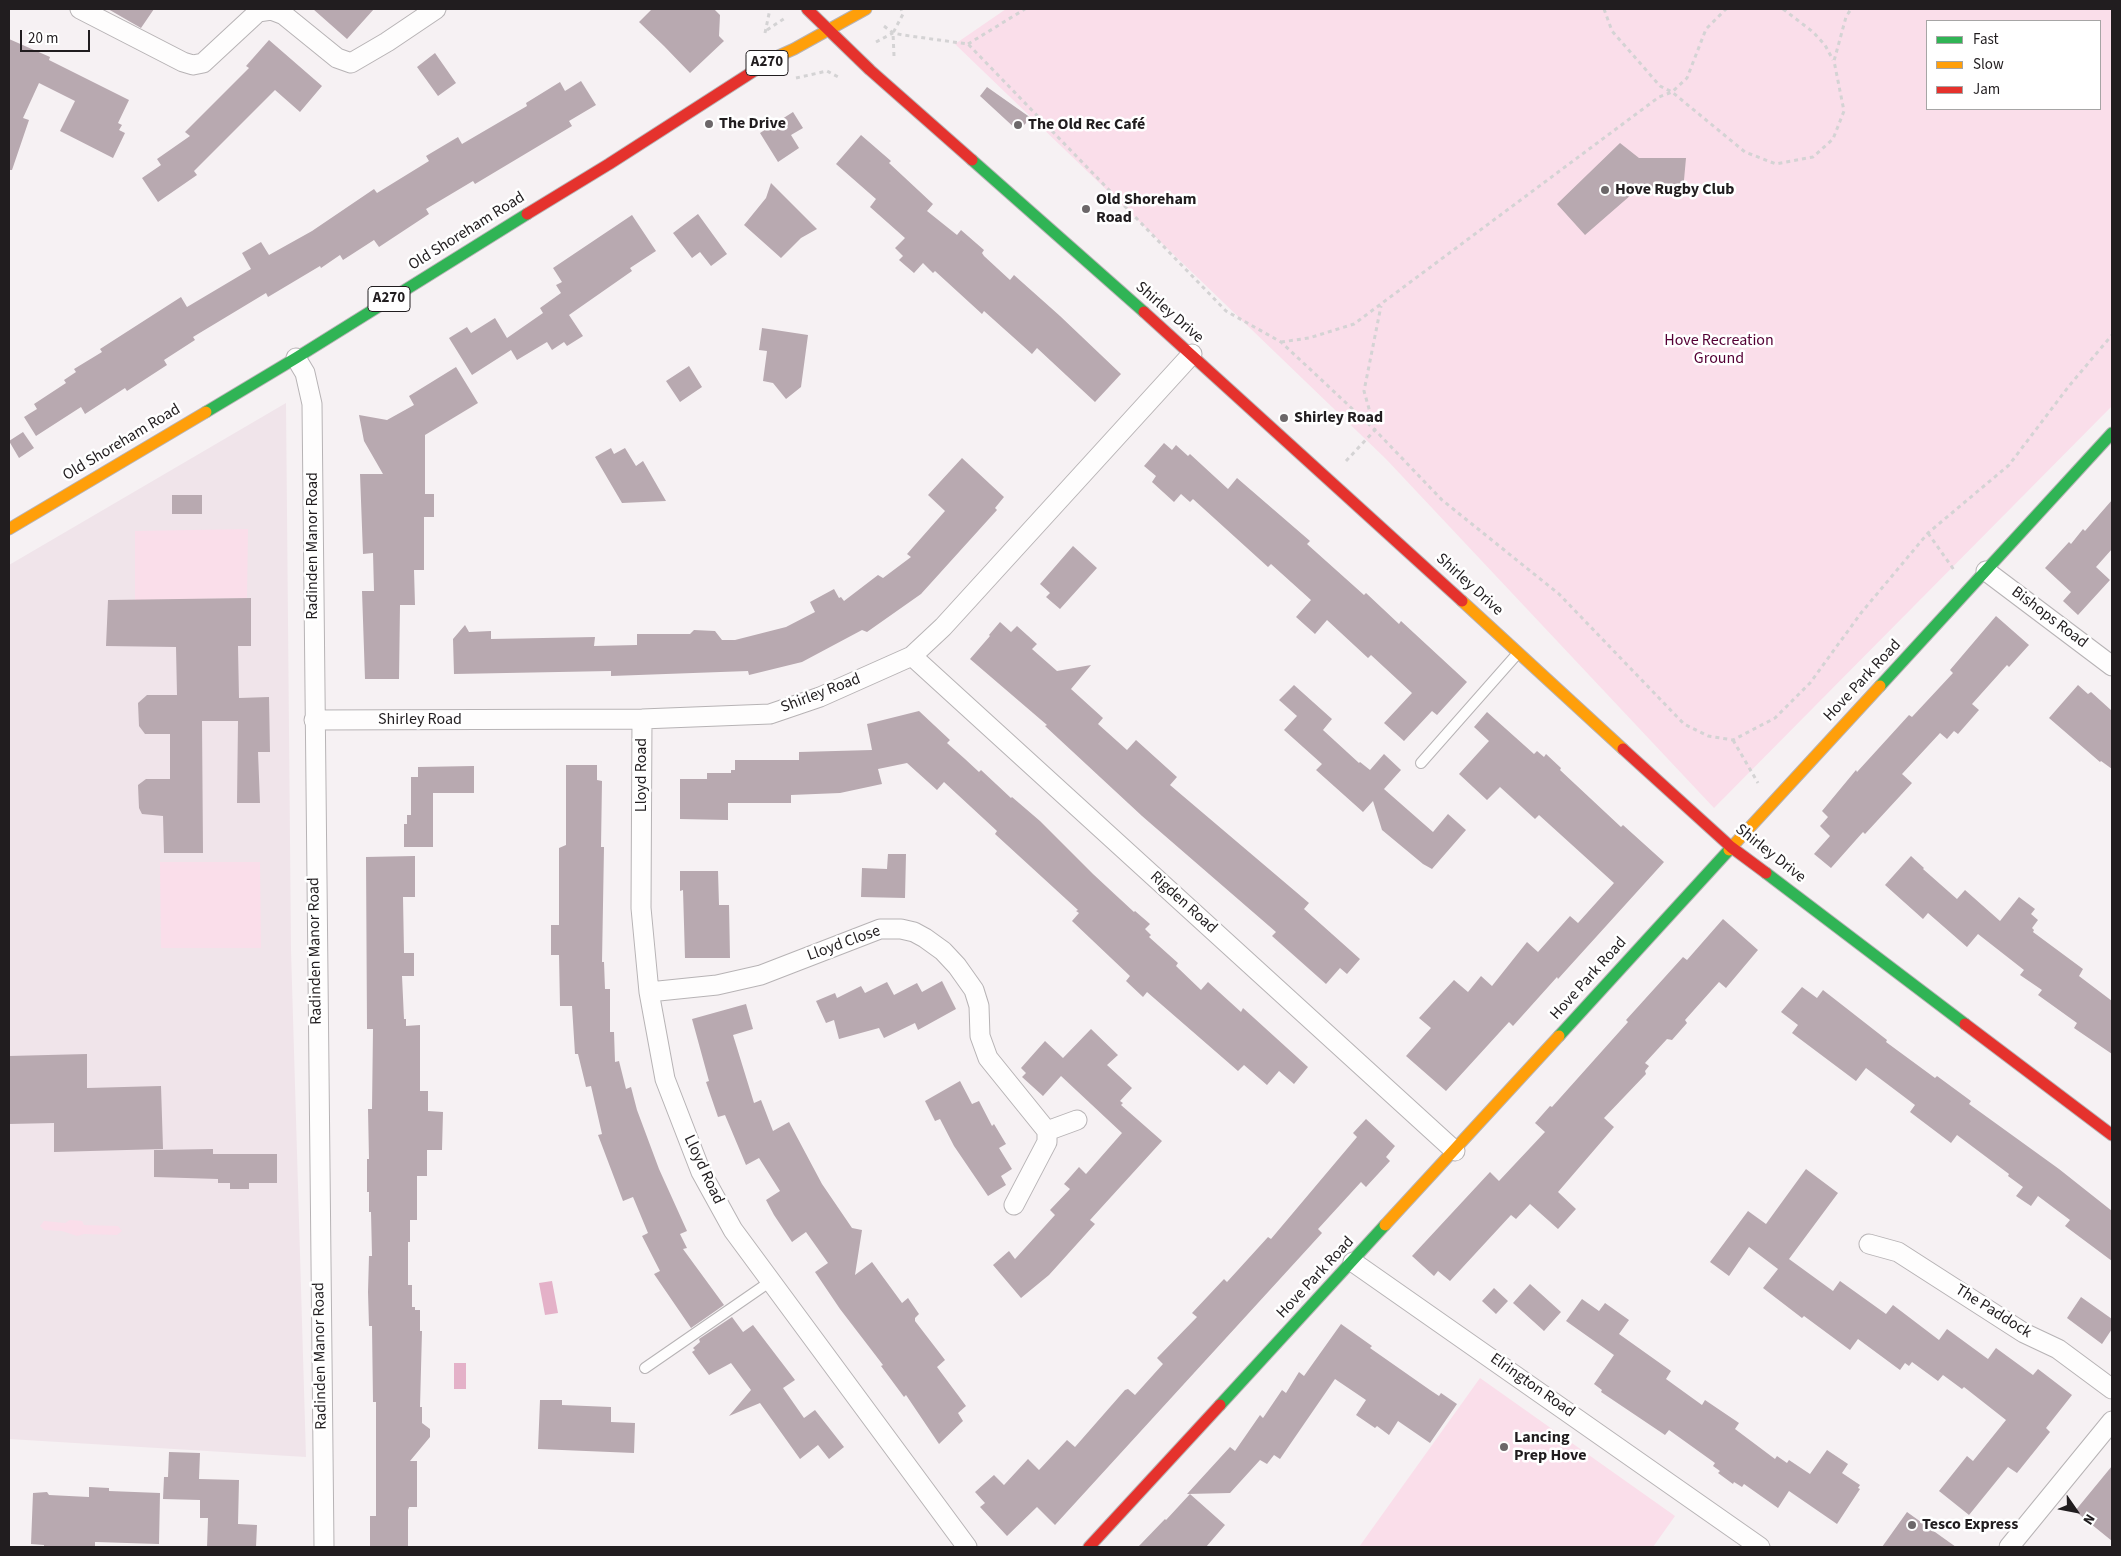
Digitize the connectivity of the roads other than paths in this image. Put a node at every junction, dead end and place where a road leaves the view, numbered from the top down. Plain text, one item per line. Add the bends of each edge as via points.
1 (80, 9) edge
2 (436, 9) edge
3 (807, 9) edge
4 (866, 9) edge
5 (828, 30) junction
6 (1192, 354) junction
7 (296, 358) junction
8 (2112, 433) edge
9 (9, 529) edge
10 (1981, 576) junction
11 (1519, 652) junction
12 (912, 656) junction
13 (2112, 666) edge
14 (642, 719) junction
15 (314, 720) junction
16 (1421, 764) dead end
17 (1732, 846) junction
18 (649, 992) junction
19 (1077, 1120) dead end
20 (1047, 1131) junction
21 (2112, 1135) edge
22 (1455, 1151) junction
23 (1014, 1205) dead end
24 (1869, 1244) dead end
25 (1353, 1262) junction
26 (771, 1281) junction
27 (645, 1368) dead end
28 (2112, 1389) edge
29 (2112, 1421) edge
30 (324, 1547) edge
31 (967, 1547) edge
32 (1089, 1547) edge
33 (1760, 1547) edge
34 (2009, 1547) edge

1 - 2 street via 193,65 203,63 258,12 271,10 284,16 337,58 351,62
3 - 5 street
4 - 5 street, Old Shoreham Road / A270
5 - 6 street, Shirley Drive
5 - 7 street, Old Shoreham Road / A270 via 776,56
6 - 11 street, Shirley Drive
6 - 12 street, Shirley Road
7 - 9 street, Old Shoreham Road / A270
7 - 15 street, Radinden Manor Road via 305,373 312,404
8 - 10 street, Hove Park Road
10 - 13 street, Bishops Road
10 - 17 street, Hove Park Road
11 - 16 lane
11 - 17 street, Shirley Drive
12 - 14 street, Shirley Road via 820,697 770,714
12 - 22 street, Rigden Road
14 - 15 street, Shirley Road
14 - 18 street, Lloyd Road via 641,908
15 - 30 street, Radinden Manor Road
17 - 21 street, Shirley Drive
17 - 22 street, Hove Park Road
18 - 20 street, Lloyd Close via 717,985 761,975 880,929 914,932 943,950 974,990 979,1006 980,1036 988,1058
18 - 26 street, Lloyd Road via 665,1079 701,1172 733,1230
19 - 20 street
20 - 23 street via 1047,1142
22 - 25 street, Hove Park Road
24 - 28 street, The Paddock via 1898,1252 2024,1333 2058,1349
25 - 32 street, Hove Park Road
25 - 33 street, Elrington Road
26 - 27 lane
26 - 31 street, Lloyd Road
29 - 34 street

